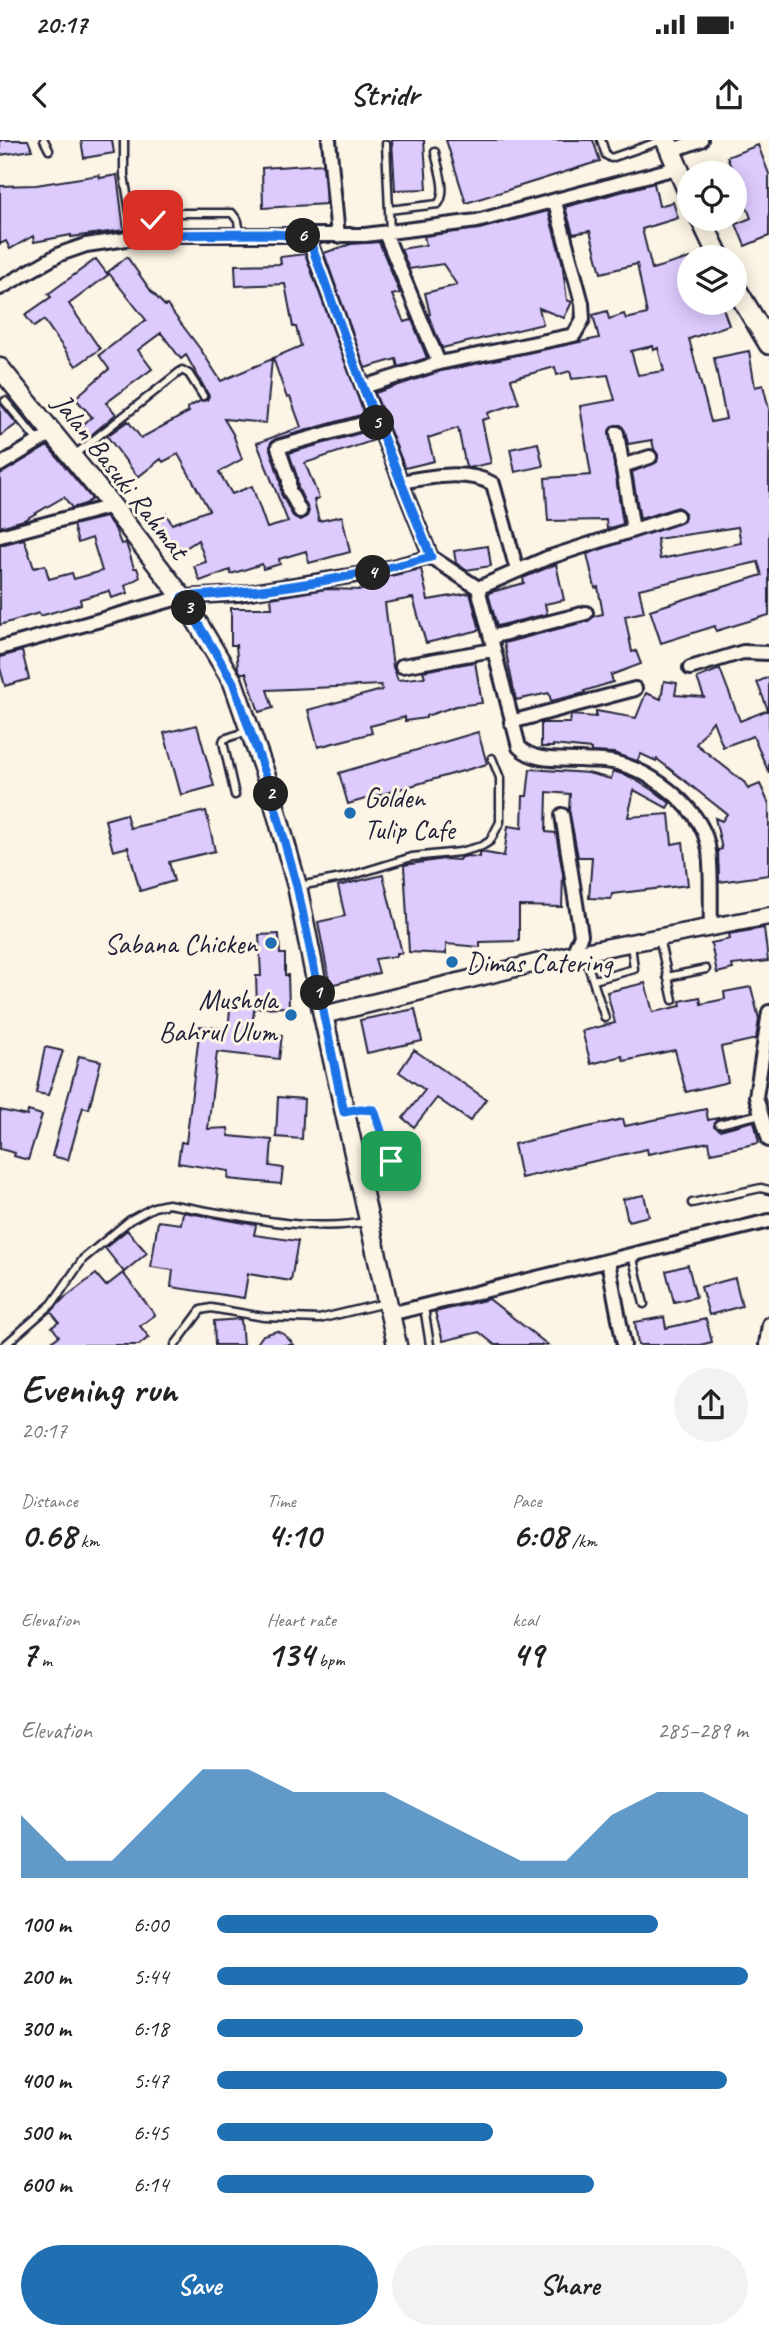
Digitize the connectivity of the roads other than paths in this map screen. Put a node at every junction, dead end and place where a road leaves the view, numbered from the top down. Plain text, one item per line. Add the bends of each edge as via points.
1 (44, 140) edge
2 (124, 140) edge
3 (329, 140) edge
4 (601, 140) edge
5 (701, 140) edge
6 (386, 144) dead end
7 (50, 150) dead end
8 (669, 150) edge
9 (435, 152) dead end
10 (677, 168) edge
11 (555, 202) junction
12 (389, 210) junction
13 (387, 233) junction
14 (240, 234) junction
15 (154, 235) junction
16 (308, 236) junction
17 (338, 236) junction
18 (134, 237) junction
19 (0, 288) edge
20 (747, 307) edge
21 (769, 344) edge
22 (439, 363) junction
23 (0, 368) edge
24 (363, 387) junction
25 (203, 396) dead end
26 (5, 401) dead end
27 (376, 420) junction
28 (617, 433) dead end
29 (46, 438) junction
30 (73, 457) junction
31 (650, 457) dead end
32 (0, 465) edge
33 (622, 466) junction
34 (400, 482) junction
35 (112, 506) junction
36 (300, 511) dead end
37 (677, 516) dead end
38 (633, 530) junction
39 (0, 536) edge
40 (431, 557) junction
41 (517, 570) junction
42 (478, 588) junction
43 (182, 597) junction
44 (586, 613) dead end
45 (492, 643) junction
46 (0, 648) edge
47 (769, 653) edge
48 (402, 666) dead end
49 (690, 668) dead end
50 (635, 689) dead end
51 (511, 722) junction
52 (251, 730) junction
53 (492, 758) dead end
54 (235, 795) dead end
55 (562, 815) dead end
56 (297, 886) junction
57 (769, 916) edge
58 (711, 926) junction
59 (658, 936) junction
60 (631, 942) junction
61 (578, 953) junction
62 (706, 969) dead end
63 (667, 977) junction
64 (594, 980) junction
65 (673, 1000) dead end
66 (769, 1012) edge
67 (323, 1015) junction
68 (605, 1018) dead end
69 (765, 1079) edge
70 (344, 1112) junction
71 (761, 1114) junction
72 (719, 1124) dead end
73 (769, 1140) edge
74 (391, 1161) dead end
75 (769, 1190) edge
76 (692, 1203) dead end
77 (370, 1221) junction
78 (769, 1221) edge
79 (632, 1255) junction
80 (608, 1261) junction
81 (644, 1304) dead end
82 (424, 1307) junction
83 (388, 1308) junction
84 (769, 1324) edge
85 (5, 1345) edge
86 (175, 1345) edge
87 (397, 1345) edge
88 (430, 1345) edge
89 (624, 1345) edge
90 (766, 1345) edge

1 - 7 lane
2 - 18 lane via 124,175
3 - 17 street
4 - 8 lane via 611,158
5 - 8 street
6 - 12 lane
8 - 10 highway
8 - 11 street
9 - 12 lane via 440,202
11 - 13 street via 477,221
11 - 22 street via 582,303 583,319 574,335
12 - 13 lane
13 - 17 street
13 - 22 street
14 - 15 street
14 - 15 lane via 232,213 191,211 158,213 153,220
14 - 16 street
15 - 18 street
16 - 17 street
16 - 24 street
18 - 19 street via 74,248
20 - 21 highway
22 - 24 street
23 - 29 main road, Jalan Basuki Rahmat
24 - 27 street
25 - 30 lane via 189,374 181,370
26 - 29 lane
27 - 34 street
27 - 36 street via 278,447 289,490
28 - 33 street
29 - 30 main road, Jalan Basuki Rahmat
29 - 32 street
30 - 35 main road, Jalan Basuki Rahmat
31 - 33 street
33 - 38 street
34 - 40 street
34 - 41 street via 446,476 483,478 493,484
35 - 39 street
35 - 43 main road, Jalan Basuki Rahmat
37 - 38 street
38 - 41 street
40 - 42 street
40 - 43 street via 369,573 238,594
41 - 42 street
42 - 45 street
43 - 46 street
43 - 52 main road, Jalan Basuki Rahmat via 233,682
44 - 45 street
45 - 48 street
45 - 51 street
47 - 49 street via 743,652
50 - 51 street
51 - 58 street via 526,754 615,763 639,771 674,796 700,824 706,838
52 - 54 lane via 223,742
52 - 56 main road, Jalan Basuki Rahmat
53 - 56 lane via 500,778 500,822 490,841 460,852 412,857 348,877
55 - 61 street via 581,935
56 - 67 main road, Jalan Basuki Rahmat
57 - 58 street
58 - 59 street
59 - 60 street
59 - 63 lane
60 - 61 street
60 - 64 lane via 634,969
61 - 64 lane
61 - 67 street
62 - 63 lane
63 - 65 lane
64 - 68 lane
66 - 69 street
67 - 70 main road, Jalan Basuki Rahmat
69 - 71 street via 757,1097
70 - 74 lane via 374,1110
70 - 77 main road, Jalan Basuki Rahmat
71 - 72 lane
71 - 73 street
75 - 76 lane
77 - 83 main road, Jalan Basuki Rahmat
77 - 85 lane via 351,1226 283,1222 168,1204 154,1207 130,1220 83,1259 52,1304
78 - 79 street
79 - 80 street
79 - 81 lane
80 - 82 street
80 - 89 street
82 - 83 street
82 - 88 lane
83 - 86 lane via 319,1318 264,1317 211,1308 201,1310
83 - 87 main road, Jalan Basuki Rahmat
84 - 90 street

